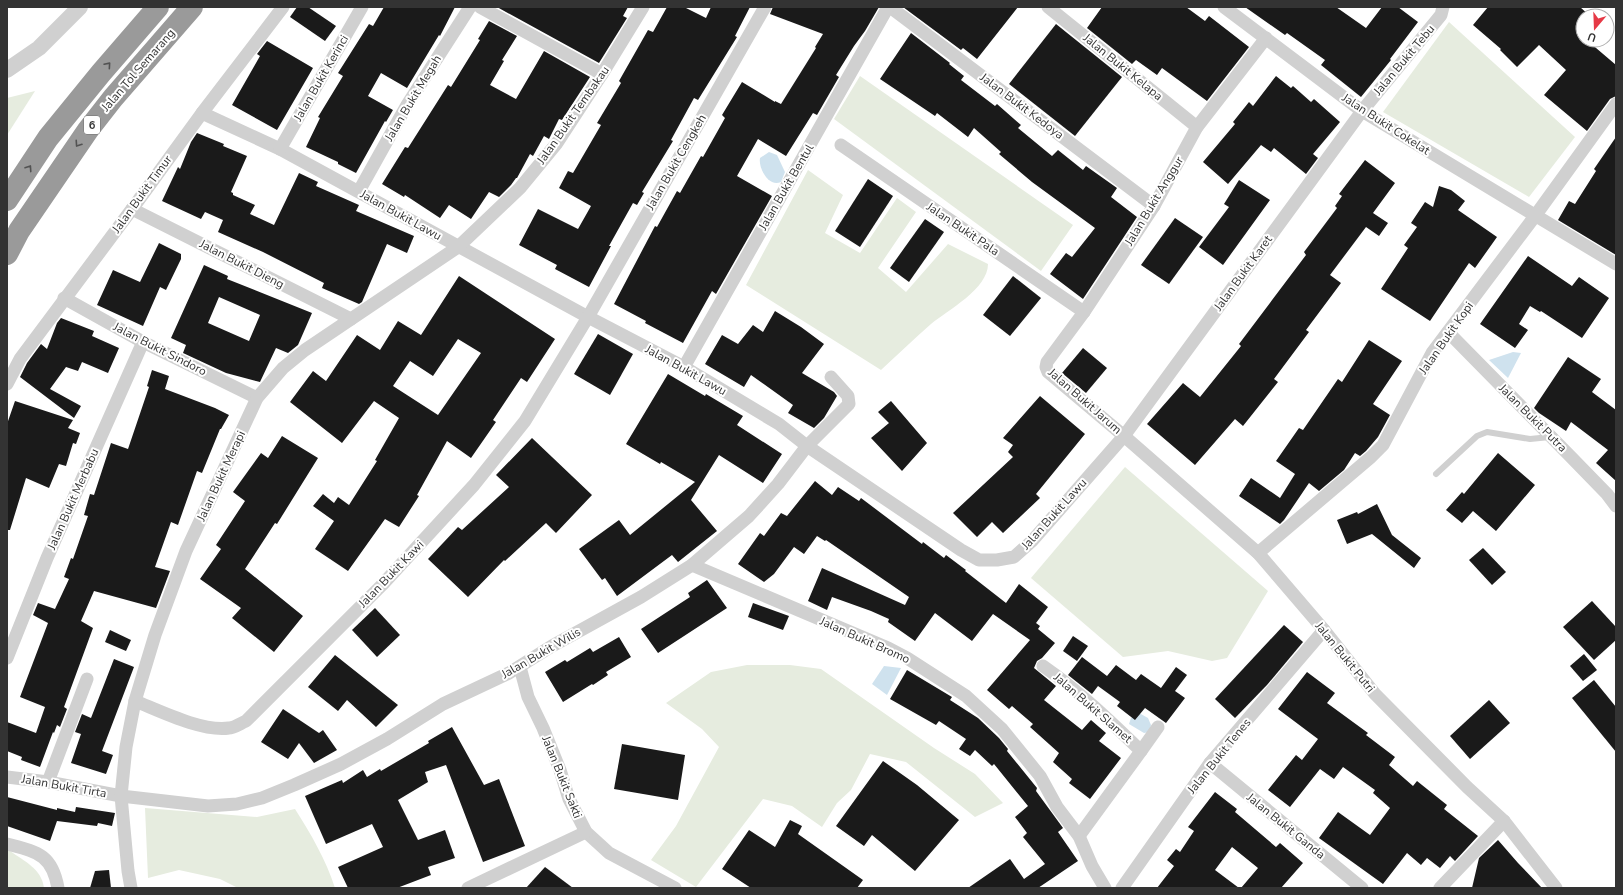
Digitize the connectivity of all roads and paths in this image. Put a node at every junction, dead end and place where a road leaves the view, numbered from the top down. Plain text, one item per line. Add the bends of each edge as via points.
1 (80, 7) edge
2 (158, 7) edge
3 (192, 7) edge
4 (283, 7) edge
5 (362, 7) edge
6 (470, 7) edge
7 (480, 7) edge
8 (643, 7) edge
9 (764, 7) edge
10 (890, 7) edge
11 (1048, 7) edge
12 (1224, 7) edge
13 (1443, 7) edge
14 (1266, 38) junction
15 (7, 70) edge
16 (602, 74) junction
17 (1616, 104) edge
18 (1362, 111) junction
19 (202, 113) junction
20 (1197, 127) junction
21 (841, 145) dead end
22 (280, 149) junction
23 (358, 192) junction
24 (7, 200) edge
25 (1154, 206) junction
26 (132, 209) junction
27 (1535, 216) junction
28 (458, 247) junction
29 (7, 254) edge
30 (1616, 264) edge
31 (64, 298) junction
32 (1084, 312) junction
33 (588, 317) junction
34 (351, 320) junction
35 (1448, 332) junction
36 (143, 342) junction
37 (684, 367) junction
38 (1046, 367) joint
39 (831, 377) dead end
40 (7, 384) edge
41 (257, 398) junction
42 (1124, 436) junction
43 (1551, 437) junction
44 (807, 446) junction
45 (1436, 474) dead end
46 (1616, 506) edge
47 (1258, 553) junction
48 (692, 565) junction
49 (1324, 630) junction
50 (7, 658) edge
51 (1043, 666) dead end
52 (520, 667) junction
53 (87, 679) dead end
54 (135, 701) junction
55 (1158, 727) dead end
56 (1141, 751) junction
57 (1210, 763) junction
58 (7, 777) edge
59 (48, 782) junction
60 (121, 796) junction
61 (1504, 821) junction
62 (586, 832) junction
63 (1079, 836) junction
64 (7, 844) edge
65 (472, 887) edge
66 (58, 888) edge
67 (131, 888) edge
68 (675, 888) edge
69 (1105, 888) edge
70 (1122, 888) edge
71 (1362, 888) edge
72 (1440, 888) edge
73 (1556, 888) edge

1 - 15 street via 39,48
24 -> 2 highway, Jalan Tol Semarang / 6 via 48,138
3 -> 29 highway, Jalan Tol Semarang / 6 via 88,130 19,231
4 - 19 street, Jalan Bukit Timur
5 - 22 street, Jalan Bukit Kerinci
6 - 23 street, Jalan Bukit Megah via 407,105
7 - 16 street
8 - 16 street, Jalan Bukit Tembakau
9 - 33 street, Jalan Bukit Cengkeh
10 - 25 street, Jalan Bukit Kedoya
10 - 37 street, Jalan Bukit Bentul
11 - 20 street, Jalan Bukit Kelapa
12 - 14 street, Jalan Bukit Cokelat
13 - 18 street, Jalan Bukit Tebu via 1441,15
14 - 18 street, Jalan Bukit Cokelat
14 - 20 street, Jalan Bukit Anggur
16 - 28 street, Jalan Bukit Tembakau via 557,143 520,188
17 - 27 street, Jalan Bukit Kopi
18 - 27 street, Jalan Bukit Cokelat
18 - 42 street, Jalan Bukit Karet
19 - 22 street, Jalan Bukit Lawu
19 - 26 street, Jalan Bukit Timur
20 - 25 street, Jalan Bukit Anggur
21 - 32 street, Jalan Bukit Pala
22 - 23 street, Jalan Bukit Lawu
23 - 28 street, Jalan Bukit Lawu
25 - 32 street, Jalan Bukit Anggur
26 - 31 street, Jalan Bukit Timur
26 - 34 street, Jalan Bukit Dieng
27 - 30 street, Jalan Bukit Cokelat
27 - 35 street, Jalan Bukit Kopi
28 - 33 street, Jalan Bukit Lawu
28 - 34 street, Jalan Bukit Merapi
31 - 36 street, Jalan Bukit Sindoro
31 - 40 street, Jalan Bukit Timur via 20,358
32 - 38 street, Jalan Bukit Anggur via 1047,362
33 - 37 street, Jalan Bukit Lawu
33 - 54 street, Jalan Bukit Kawi via 525,421 474,485 382,585 246,721 230,728 213,729
34 - 41 street, Jalan Bukit Merapi via 305,350 283,368
35 - 43 street, Jalan Bukit Putra
35 - 47 street, Jalan Bukit Kopi via 1421,371 1383,445
36 - 41 street, Jalan Bukit Sindoro
36 - 50 street, Jalan Bukit Merbabu via 47,558
37 - 44 street, Jalan Bukit Lawu via 779,424
38 - 42 street, Jalan Bukit Jarum via 1048,372
39 - 44 street via 848,396 849,404
41 - 54 street, Jalan Bukit Merapi via 186,551
42 - 44 street, Jalan Bukit Lawu via 1032,541 1014,557 996,560 979,560 961,550
42 - 47 street, Jalan Bukit Putri
43 - 45 lane via 1530,440 1487,432 1477,436
43 - 46 street, Jalan Bukit Putra
44 - 48 street, Jalan Bukit Wilis via 750,516
47 - 49 street, Jalan Bukit Putri
48 - 52 street, Jalan Bukit Wilis
48 - 63 street, Jalan Bukit Bromo via 888,648 966,696 1002,729 1040,776 1057,807
49 - 57 street, Jalan Bukit Tenes
49 - 61 street, Jalan Bukit Putri via 1376,694 1467,788
51 - 56 street, Jalan Bukit Slamet via 1100,712
52 - 60 street, Jalan Bukit Wilis via 443,704 341,764 262,798 237,804 208,806
52 - 62 street, Jalan Bukit Sakti via 528,697 560,770 568,799
53 - 59 street
54 - 60 street, Jalan Bukit Merapi via 126,747
55 - 56 street, Jalan Bukit Slamet
56 - 63 street, Jalan Bukit Slamet
57 - 70 street, Jalan Bukit Tenes
57 - 71 street, Jalan Bukit Ganda
58 - 59 street, Jalan Bukit Tirta
59 - 60 street, Jalan Bukit Tirta
60 - 67 street, Jalan Bukit Merapi
61 - 72 street
61 - 73 street, Jalan Bukit Putri
62 - 65 street
62 - 68 street, Jalan Bukit Sakti via 609,853
63 - 69 street, Jalan Bukit Bromo
64 - 66 street via 42,855 53,869

